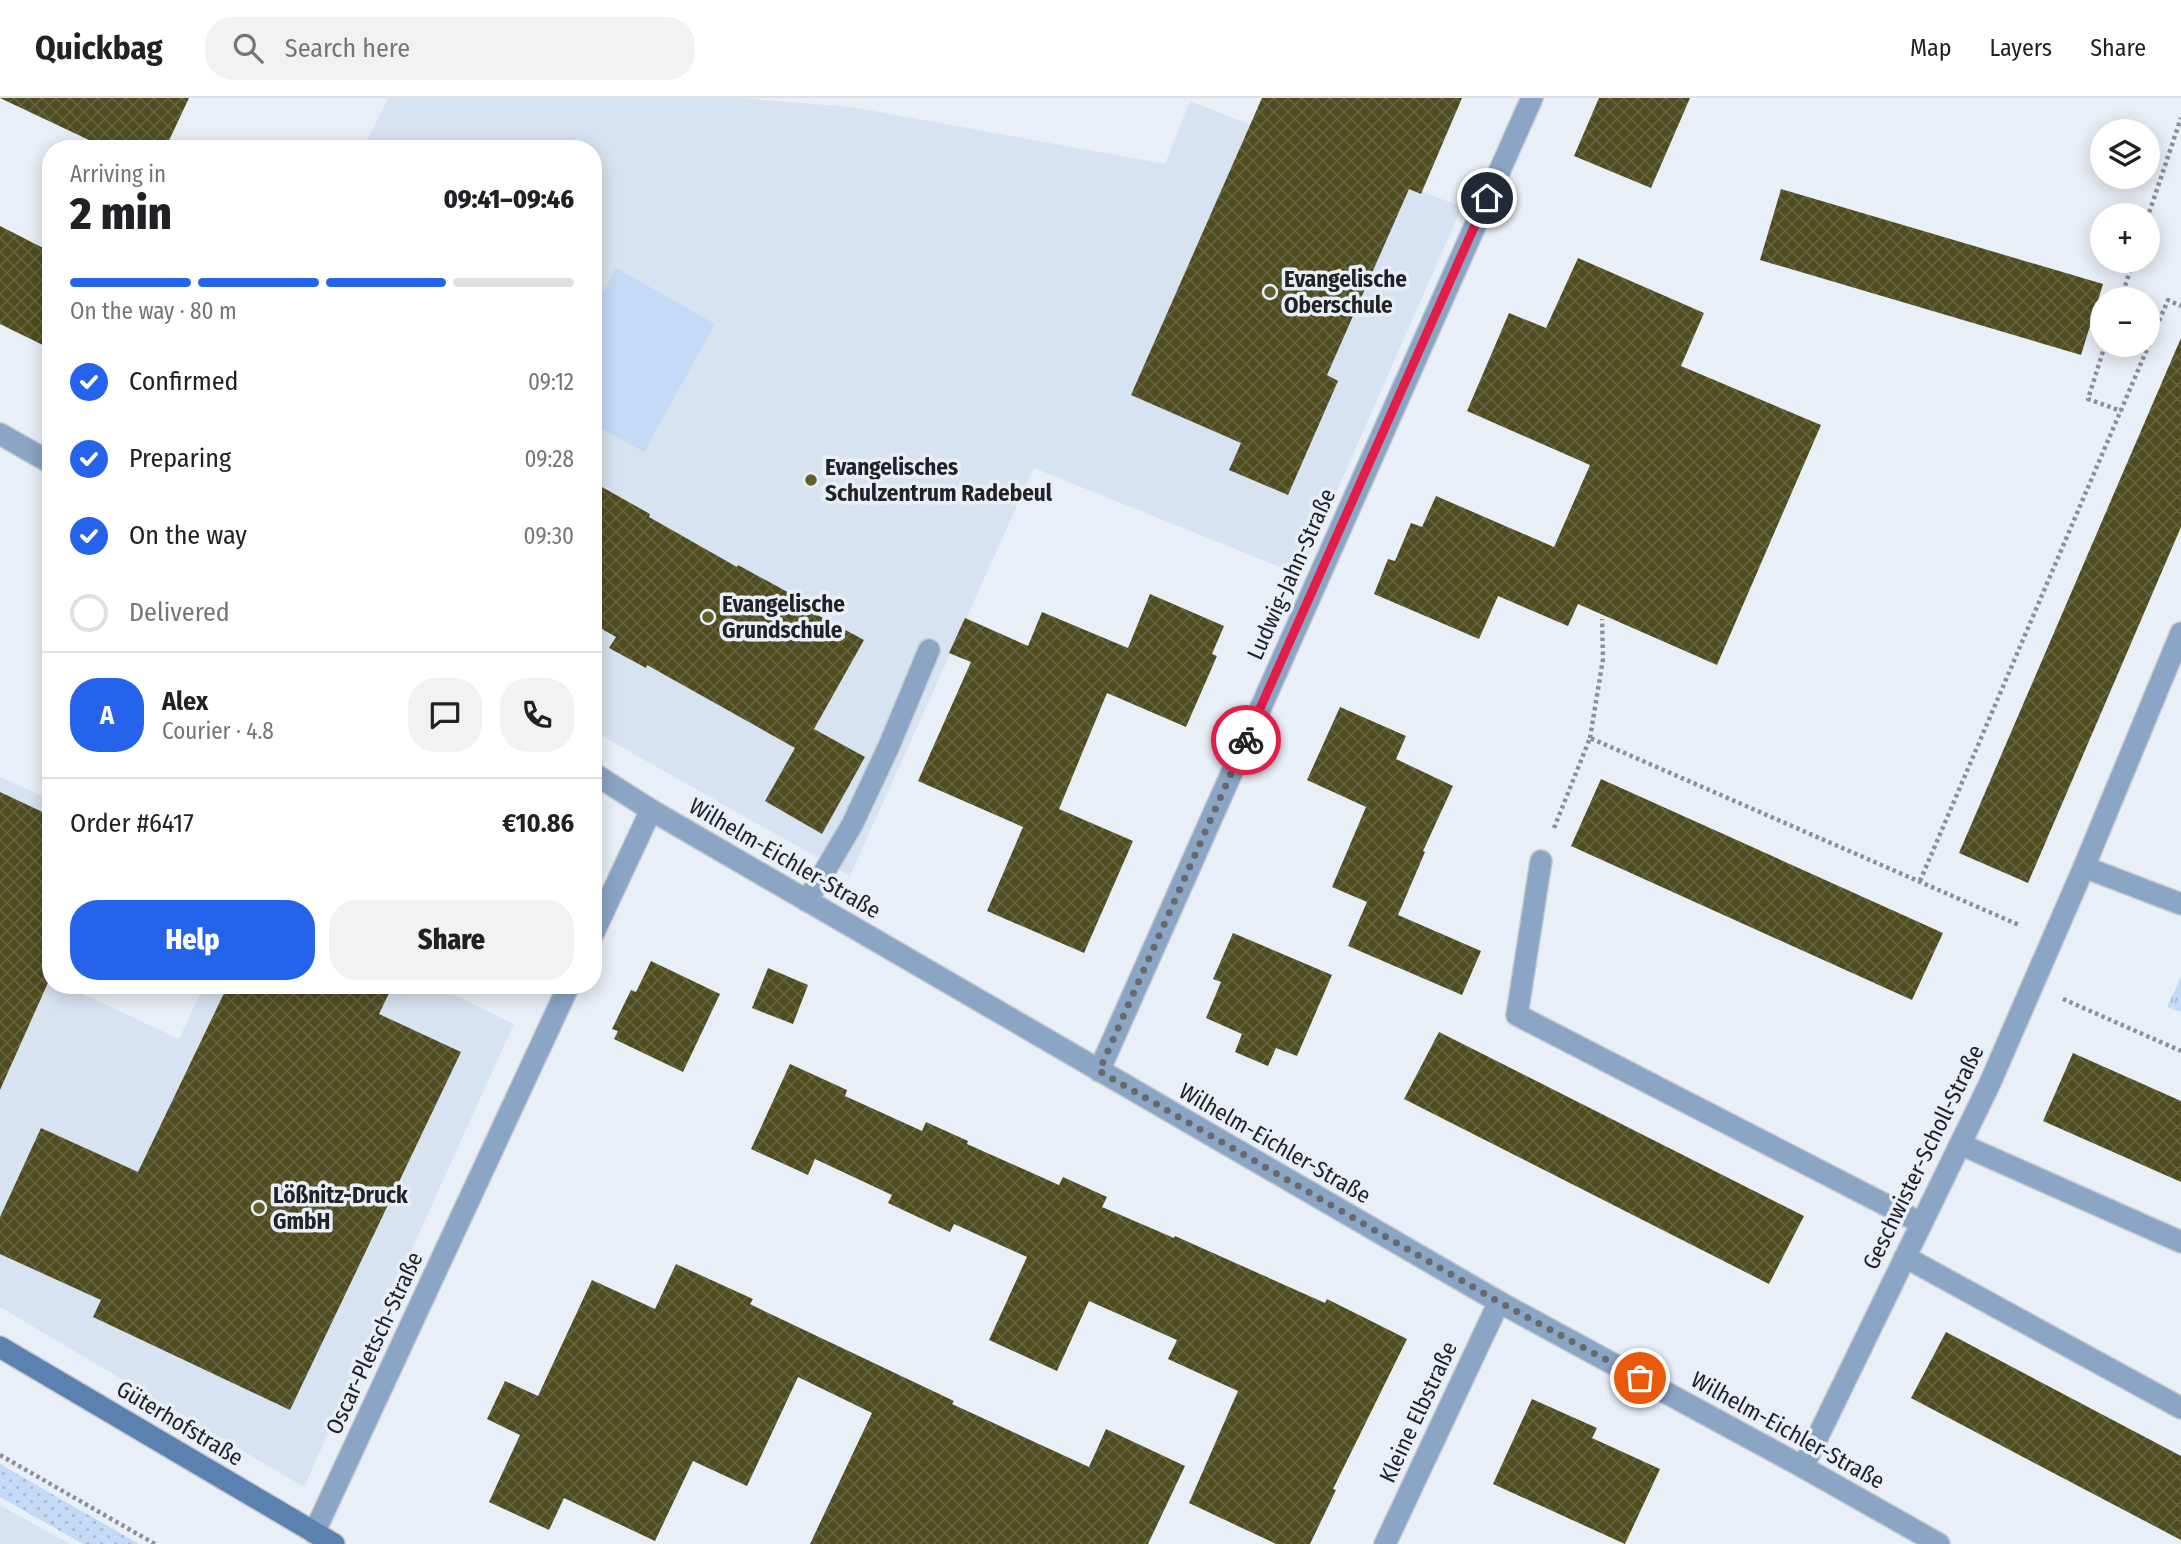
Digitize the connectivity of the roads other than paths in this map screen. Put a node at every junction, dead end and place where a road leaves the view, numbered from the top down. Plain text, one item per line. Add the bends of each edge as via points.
1 (1532, 98) edge
2 (0, 434) edge
3 (42, 458) edge
4 (2181, 633) edge
5 (929, 650) dead end
6 (602, 779) edge
7 (651, 810) junction
8 (1541, 861) road end
9 (2084, 867) junction
10 (807, 901) junction
11 (2181, 904) edge
12 (602, 915) edge
13 (565, 994) edge
14 (1099, 1071) junction
15 (1960, 1143) junction
16 (1921, 1223) junction
17 (2181, 1242) edge
18 (1905, 1257) junction
19 (1499, 1302) junction
20 (0, 1348) edge
21 (2181, 1408) edge
22 (1803, 1467) junction
23 (314, 1533) junction
24 (334, 1544) edge
25 (1385, 1544) edge
26 (1939, 1544) edge

1 - 14 street, Ludwig-Jahn-Straße
2 - 3 street
4 - 9 street, Geschwister-Scholl-Straße
5 - 10 street via 852,825
6 - 7 street, Wilhelm-Eichler-Straße
7 - 10 street, Wilhelm-Eichler-Straße
7 - 12 street
8 - 16 street via 1517,1015
9 - 11 street
9 - 15 street, Geschwister-Scholl-Straße
10 - 14 street, Wilhelm-Eichler-Straße
13 - 23 street, Oscar-Pletsch-Straße
14 - 19 street, Wilhelm-Eichler-Straße
15 - 16 street, Geschwister-Scholl-Straße
15 - 17 street
16 - 18 street, Geschwister-Scholl-Straße
18 - 21 street
18 - 22 street, Geschwister-Scholl-Straße
19 - 22 street, Wilhelm-Eichler-Straße
19 - 25 street, Kleine Elbstraße
20 - 23 street, Güterhofstraße
22 - 26 street, Wilhelm-Eichler-Straße
23 - 24 street, Güterhofstraße

